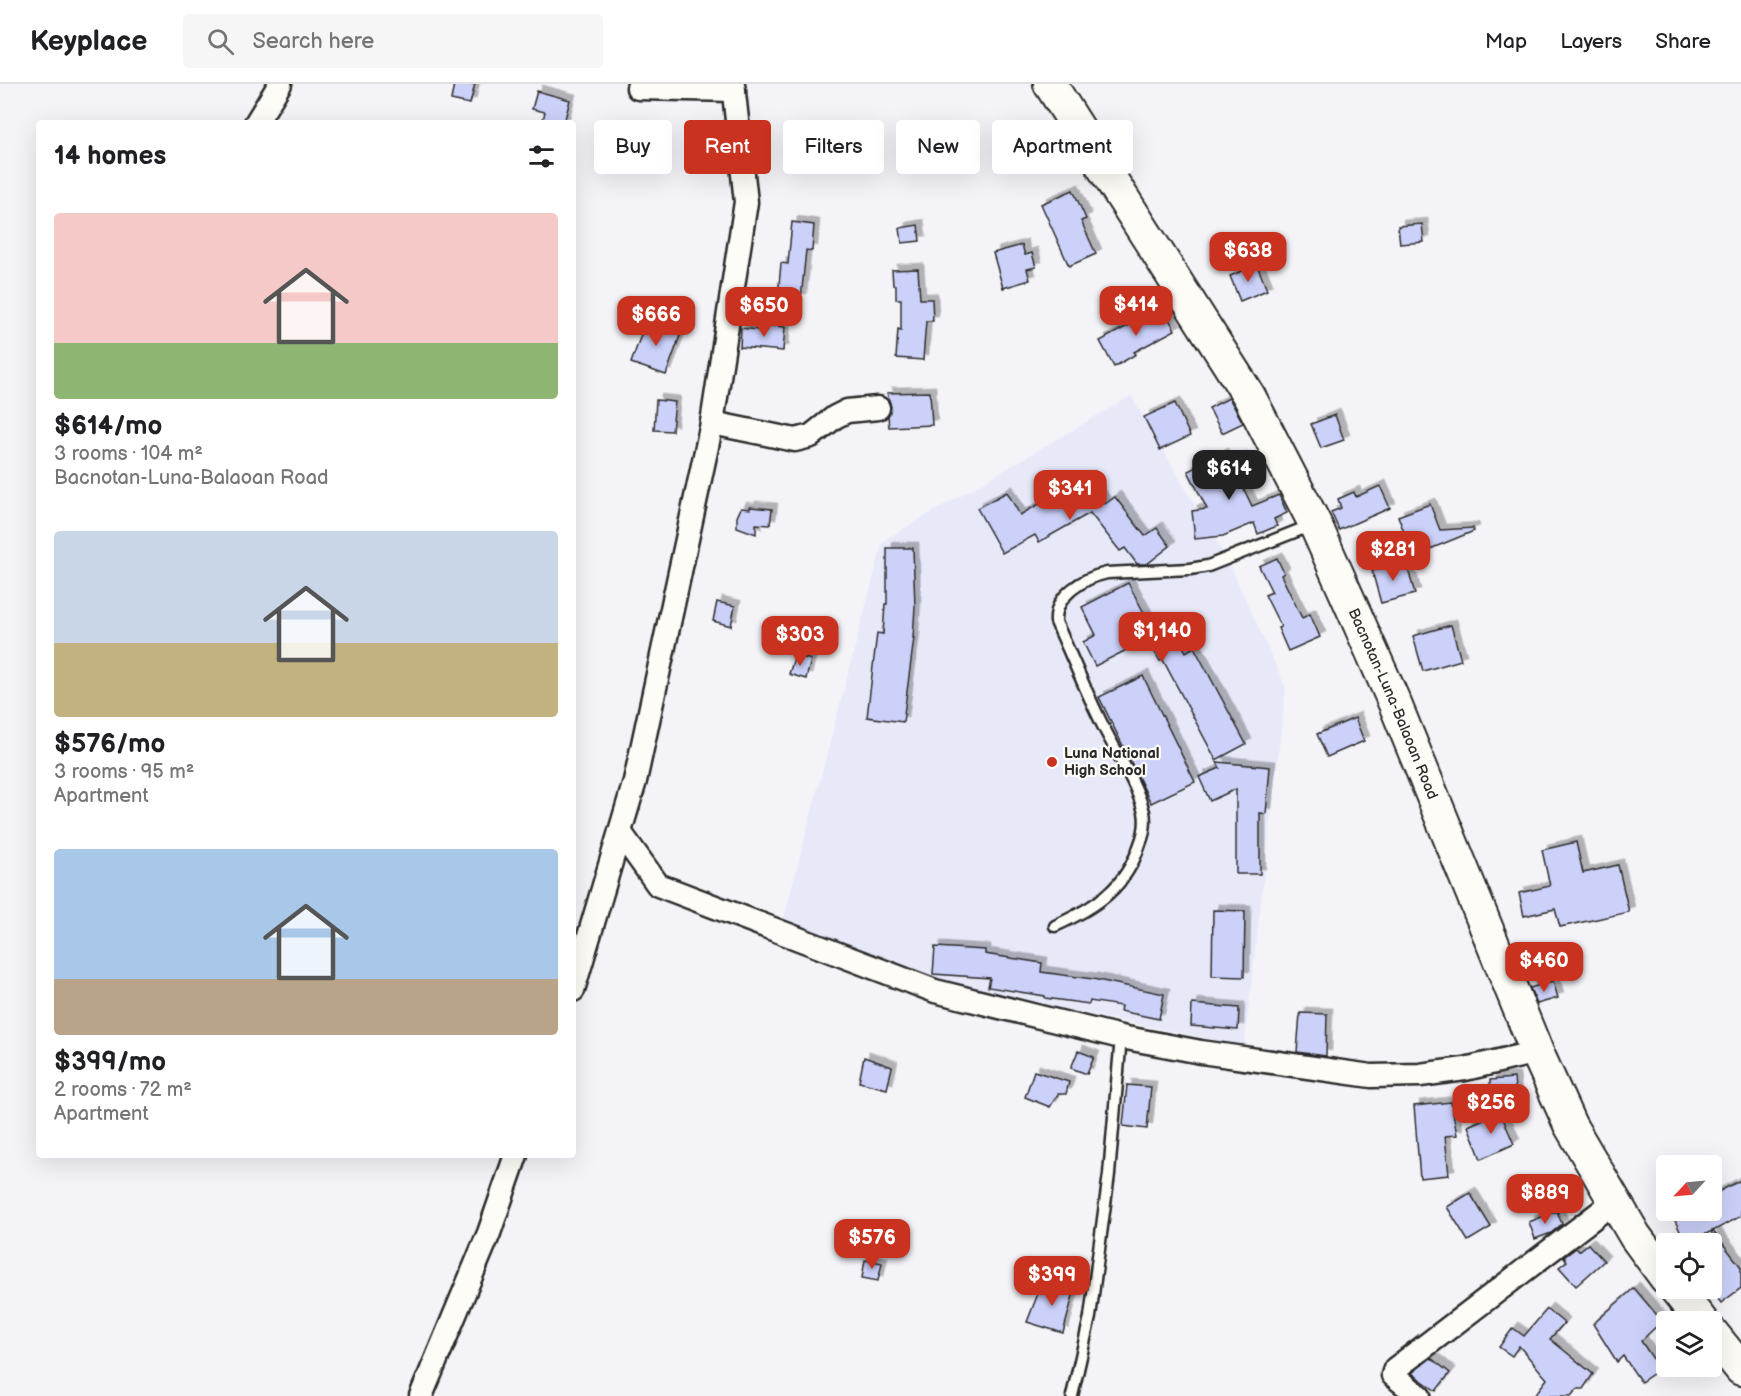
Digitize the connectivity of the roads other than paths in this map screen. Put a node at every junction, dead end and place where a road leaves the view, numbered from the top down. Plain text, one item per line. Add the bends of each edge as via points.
1 (280, 84) edge
2 (1050, 84) edge
3 (734, 87) edge
4 (638, 88) dead end
5 (258, 120) edge
6 (878, 408) dead end
7 (712, 423) junction
8 (1315, 524) junction
9 (620, 832) junction
10 (1055, 926) dead end
11 (576, 980) edge
12 (1121, 1037) junction
13 (1537, 1052) junction
14 (515, 1158) edge
15 (1615, 1201) junction
16 (1656, 1264) edge
17 (1684, 1299) edge
18 (1693, 1311) edge
19 (1722, 1345) edge
20 (1741, 1369) edge
21 (421, 1396) edge
22 (1072, 1396) edge
23 (1419, 1396) edge

1 - 5 street
2 - 8 main road, Bacnotan-Luna-Balaoan Road via 1249,396
3 - 4 street
3 - 7 street via 746,202
6 - 7 street via 847,411 811,436 795,440
7 - 9 street via 635,781
8 - 10 lane via 1208,566 1095,576 1064,597 1055,610 1056,622 1093,707 1145,814 1144,833 1136,856 1119,884 1085,912
8 - 13 main road, Bacnotan-Luna-Balaoan Road via 1395,704
9 - 11 street
9 - 12 street via 658,885 935,990
12 - 13 street via 1371,1076 1465,1069
12 - 22 lane via 1091,1305
13 - 15 main road, Bacnotan-Luna-Balaoan Road via 1570,1125
14 - 21 street via 489,1233
15 - 16 main road, Bacnotan-Luna-Balaoan Road
15 - 23 street via 1393,1371 1394,1377
17 - 18 main road
19 - 20 main road

